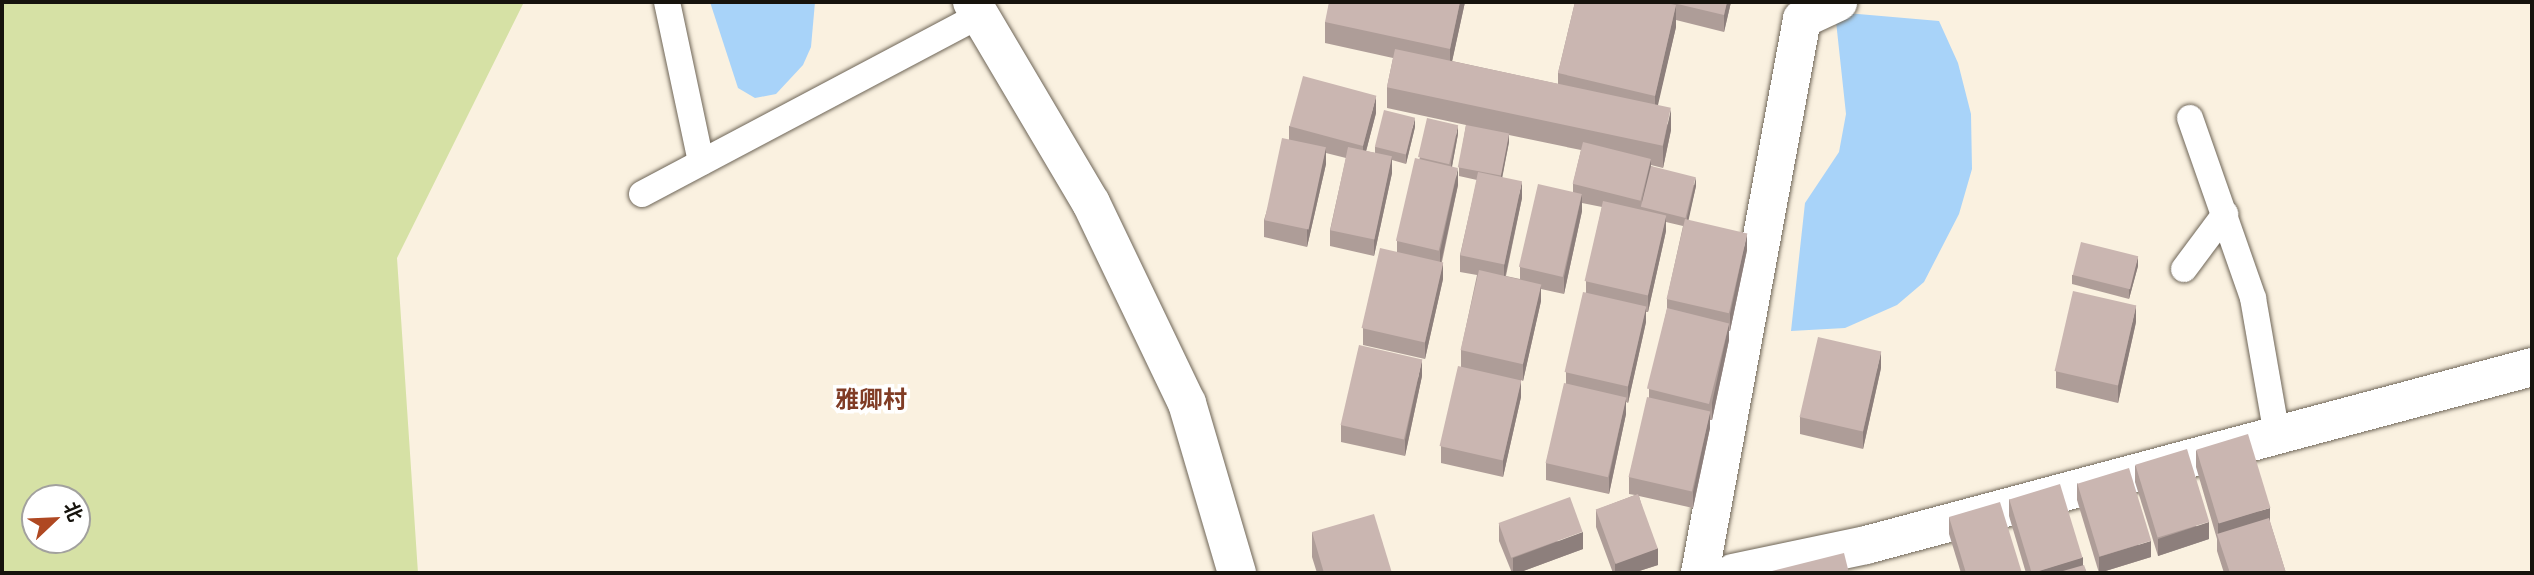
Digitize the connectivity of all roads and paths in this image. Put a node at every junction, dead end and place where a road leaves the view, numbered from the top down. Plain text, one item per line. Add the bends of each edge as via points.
1 (667, 2) edge
2 (1838, 2) edge
3 (976, 8) edge
4 (2190, 118) dead end
5 (701, 162) junction
6 (642, 194) dead end
7 (2225, 214) junction
8 (2184, 269) dead end
9 (2532, 367) edge
10 (2277, 436) junction
11 (1237, 573) edge
12 (1700, 573) edge
13 (1732, 573) edge

1 - 5 lane
2 - 12 street via 1802,19
3 - 5 lane
3 - 11 street via 1091,203 1187,403
4 - 7 lane
5 - 6 lane
7 - 8 lane
7 - 10 lane via 2253,299
9 - 10 street
10 - 13 street via 1866,545

